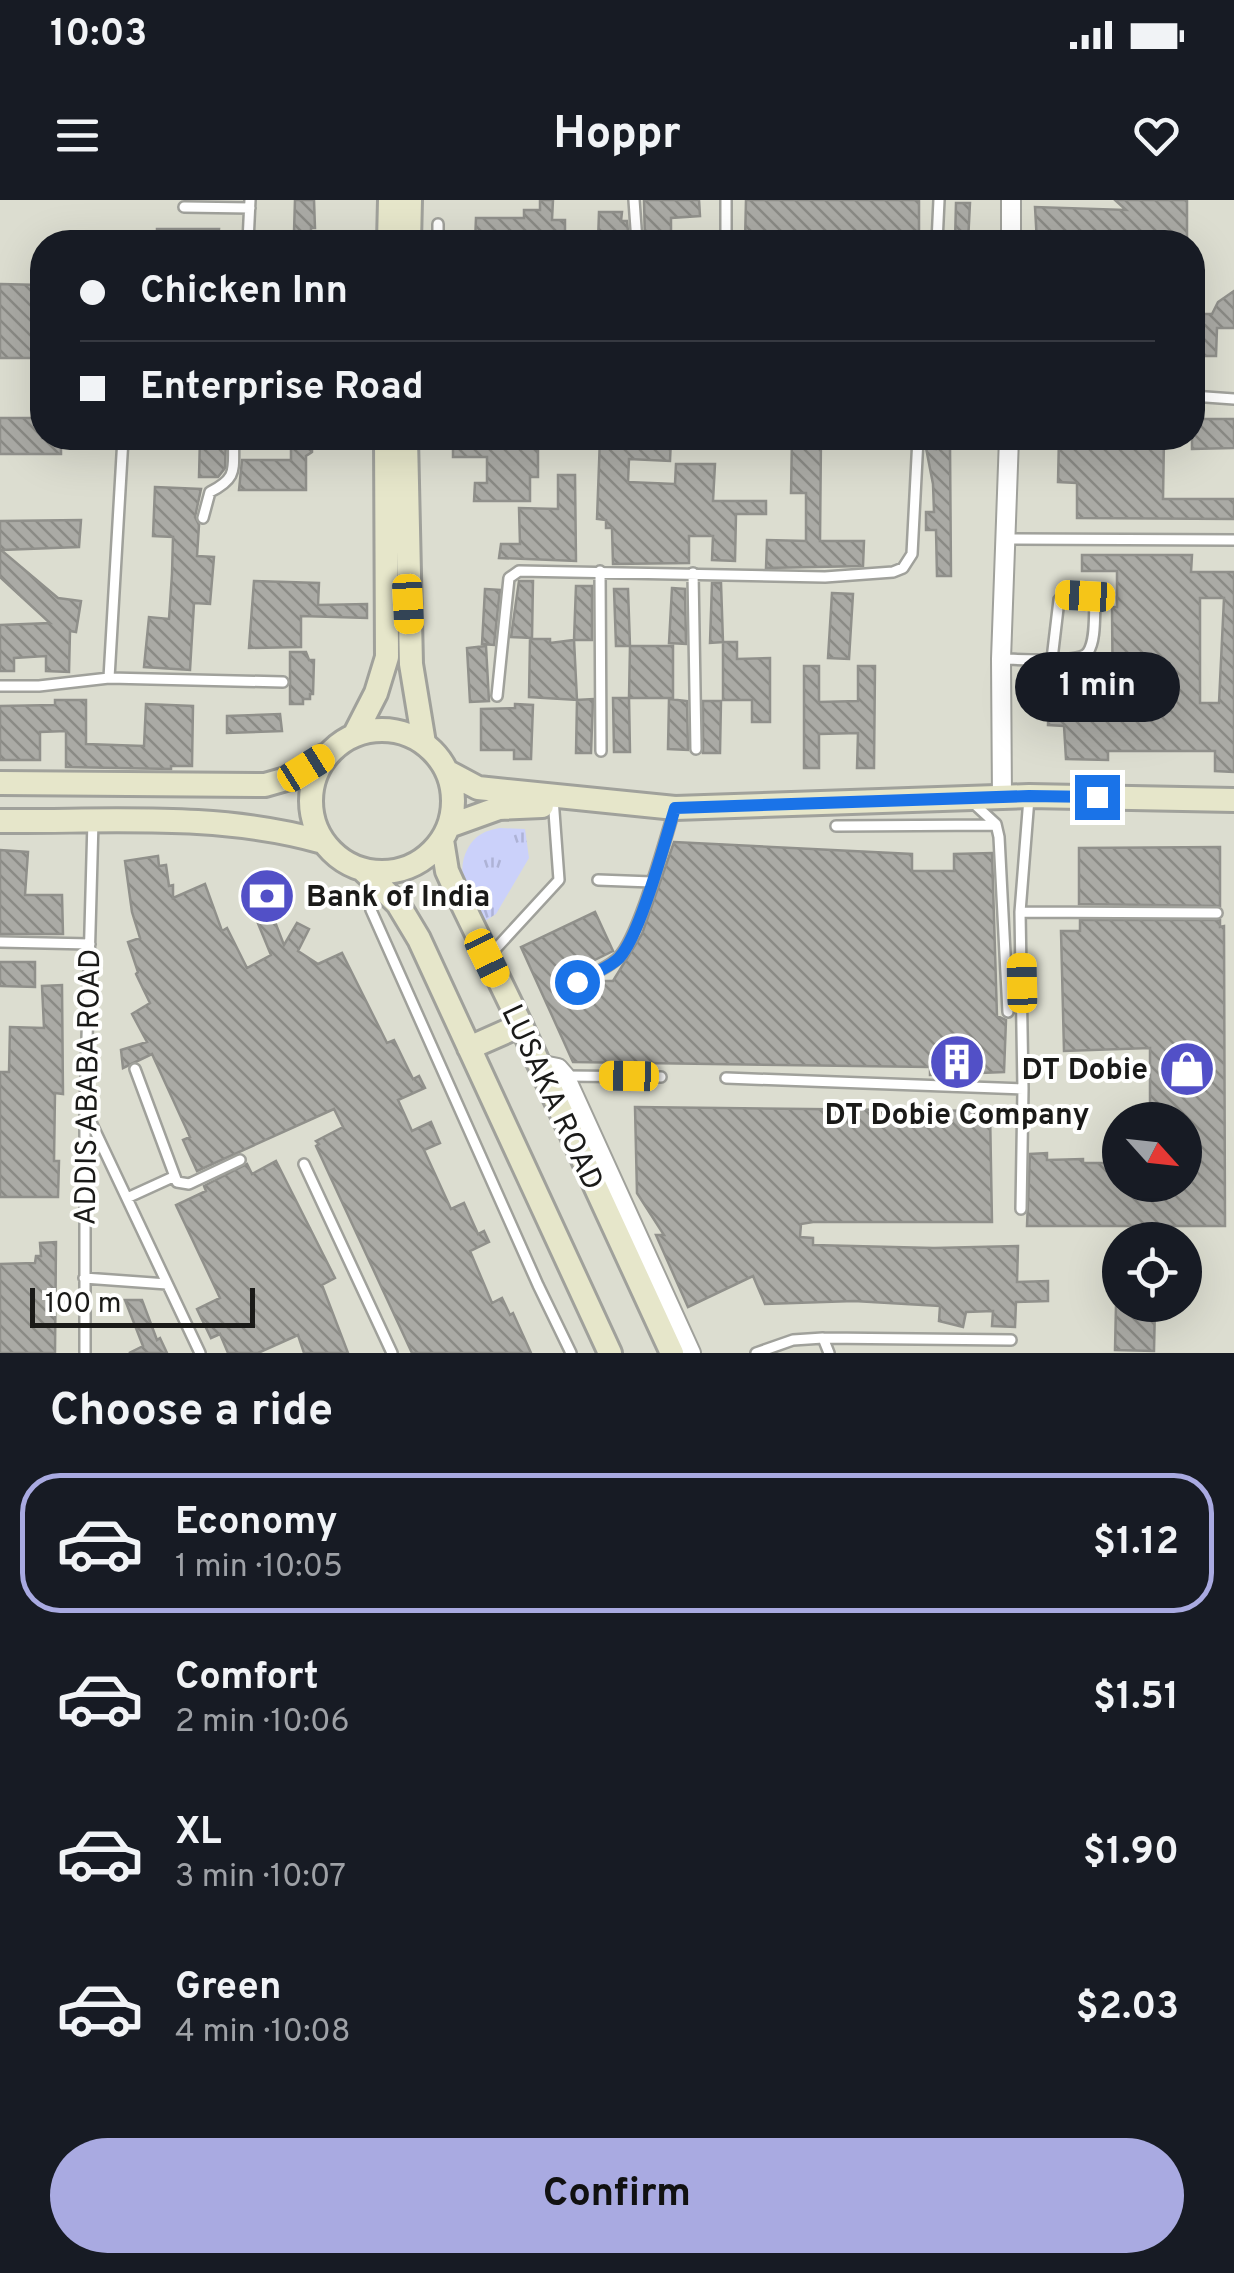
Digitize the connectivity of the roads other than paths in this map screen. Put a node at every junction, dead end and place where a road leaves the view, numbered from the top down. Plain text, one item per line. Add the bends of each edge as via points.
1 (390, 200) edge
2 (410, 200) edge
3 (634, 200) edge
4 (726, 200) edge
5 (939, 200) edge
6 (1011, 200) edge
7 (250, 204) edge
8 (184, 207) dead end
9 (438, 224) dead end
10 (249, 230) edge
11 (390, 230) edge
12 (409, 230) edge
13 (438, 230) edge
14 (636, 230) edge
15 (726, 230) edge
16 (938, 230) edge
17 (1010, 230) edge
18 (1205, 397) edge
19 (1234, 399) edge
20 (122, 450) edge
21 (234, 450) edge
22 (386, 450) edge
23 (406, 450) edge
24 (917, 450) edge
25 (1009, 450) edge
26 (203, 518) dead end
27 (1006, 540) junction
28 (1234, 540) edge
29 (600, 571) junction
30 (694, 573) junction
31 (1000, 659) junction
32 (1052, 659) junction
33 (110, 678) junction
34 (283, 682) dead end
35 (0, 686) edge
36 (497, 696) dead end
37 (355, 734) junction
38 (424, 743) junction
39 (696, 750) dead end
40 (601, 752) dead end
41 (328, 754) junction
42 (448, 772) junction
43 (0, 783) edge
44 (1029, 796) junction
45 (938, 799) junction
46 (968, 799) junction
47 (1002, 799) junction
48 (1234, 800) edge
49 (553, 801) junction
50 (675, 808) junction
51 (0, 820) edge
52 (94, 822) junction
53 (997, 824) junction
54 (836, 826) dead end
55 (942, 826) junction
56 (445, 833) junction
57 (323, 842) junction
58 (364, 871) junction
59 (574, 879) dead end
60 (559, 880) junction
61 (598, 880) dead end
62 (652, 882) junction
63 (370, 910) dead end
64 (1020, 912) junction
65 (1217, 913) dead end
66 (0, 942) edge
67 (90, 944) junction
68 (487, 958) junction
69 (577, 982) dead end
70 (1008, 1012) dead end
71 (522, 1026) junction
72 (469, 1048) junction
73 (538, 1064) junction
74 (135, 1069) dead end
75 (565, 1076) junction
76 (661, 1077) dead end
77 (726, 1078) dead end
78 (1023, 1089) junction
79 (85, 1111) junction
80 (240, 1160) dead end
81 (304, 1164) dead end
82 (173, 1178) junction
83 (127, 1198) junction
84 (1021, 1209) dead end
85 (84, 1278) junction
86 (167, 1284) junction
87 (823, 1338) junction
88 (1011, 1340) dead end
89 (85, 1353) edge
90 (200, 1353) edge
91 (392, 1353) edge
92 (571, 1353) edge
93 (610, 1353) edge
94 (672, 1353) edge
95 (692, 1353) edge
96 (756, 1353) edge
97 (829, 1353) edge

1 - 11 main road
2 - 12 main road
3 - 14 lane
4 - 15 lane
5 - 16 lane
6 - 17 street
7 - 8 lane
7 - 10 lane
9 - 13 lane
18 - 19 lane
20 - 33 lane
21 - 26 lane via 233,474 210,492
22 - 37 main road via 387,657
23 - 38 main road via 410,664
24 - 30 lane via 912,554 902,568 825,576
25 - 27 street
27 - 28 lane
27 - 31 street
29 - 30 lane
29 - 36 lane via 532,570 509,578
29 - 40 lane
30 - 39 lane
31 - 32 lane
31 - 47 street
32 - 32 lane via 1060,600 1090,598 1095,603 1088,652
33 - 34 lane
33 - 35 lane
37 - 38 main road via 391,730
37 - 41 main road
38 - 42 main road
41 - 43 main road via 265,785
41 - 57 main road via 311,788 314,826
42 - 49 main road via 478,788
42 - 56 main road
44 - 47 main road
44 - 48 main road
44 - 64 lane
45 - 46 main road
45 - 50 main road
45 - 55 lane
46 - 47 main road
46 - 53 lane
49 - 50 main road
49 - 56 main road via 500,808
49 - 60 lane
50 - 62 lane
51 - 52 main road
52 - 57 main road via 246,826
52 - 67 lane, ADDIS ABABA ROAD
53 - 55 lane
53 - 70 lane
54 - 55 lane
56 - 58 main road via 430,854 400,870
56 - 68 main road, LUSAKA ROAD via 447,871
57 - 58 main road
58 - 72 main road, LUSAKA ROAD via 398,904
59 - 60 lane
60 - 68 lane
61 - 62 lane
62 - 69 lane via 618,958
63 - 92 lane
64 - 65 lane
64 - 78 lane
66 - 67 lane
67 - 79 lane, ADDIS ABABA ROAD
68 - 71 main road, LUSAKA ROAD
71 - 72 main road
71 - 73 main road, LUSAKA ROAD
72 - 93 main road, LUSAKA ROAD
73 - 75 street
73 - 94 main road, LUSAKA ROAD
74 - 82 lane
75 - 76 lane
75 - 95 street
77 - 78 lane
78 - 84 lane
79 - 83 lane
79 - 85 lane, ADDIS ABABA ROAD
80 - 82 lane via 189,1184
81 - 91 lane
82 - 83 lane
83 - 86 lane
85 - 86 lane
85 - 89 lane, ADDIS ABABA ROAD
86 - 90 lane
87 - 88 lane
87 - 96 lane
87 - 97 lane

